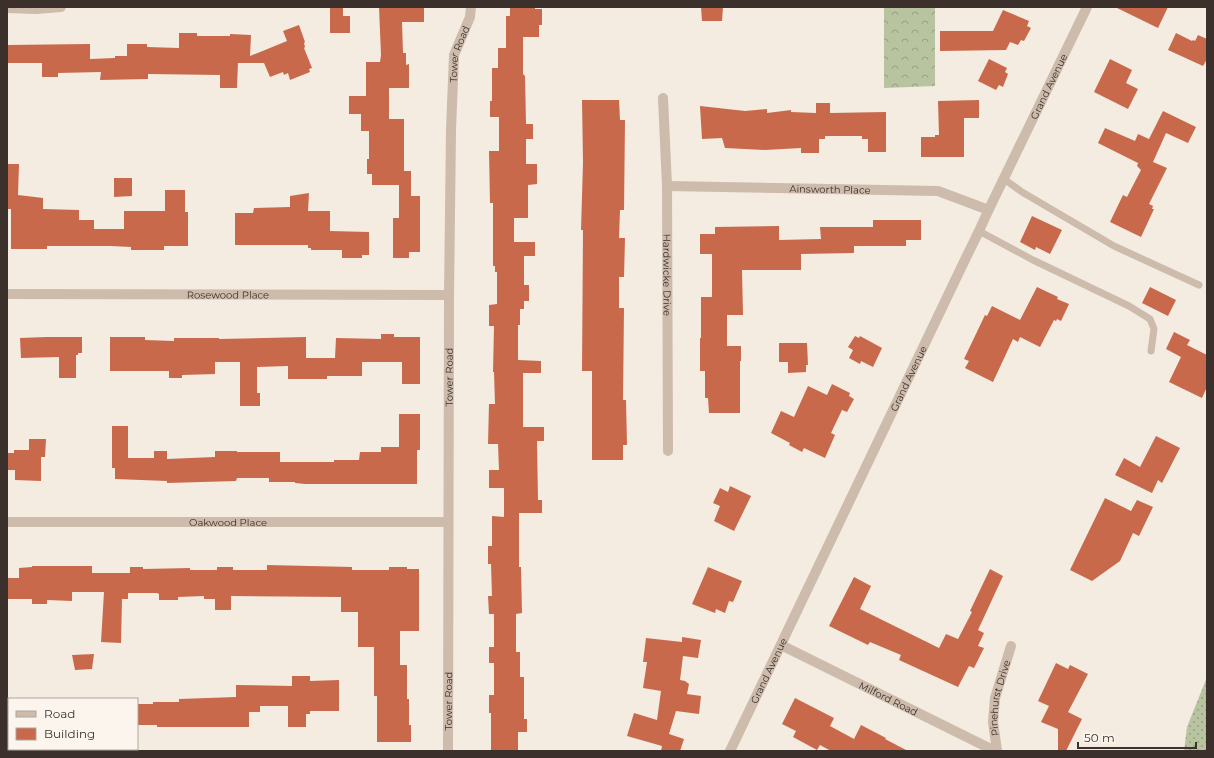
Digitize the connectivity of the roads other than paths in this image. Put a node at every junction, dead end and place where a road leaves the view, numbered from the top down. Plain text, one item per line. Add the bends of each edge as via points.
1 (61, 7) edge
2 (471, 7) edge
3 (1087, 7) edge
4 (7, 8) edge
5 (664, 98) dead end
6 (1004, 179) junction
7 (667, 186) junction
8 (989, 209) junction
9 (980, 231) junction
10 (1199, 285) dead end
11 (7, 294) edge
12 (449, 295) junction
13 (1152, 351) dead end
14 (668, 451) dead end
15 (7, 522) edge
16 (448, 522) junction
17 (781, 645) junction
18 (1012, 646) dead end
19 (448, 751) edge
20 (730, 751) edge
21 (996, 751) edge

1 - 4 street
2 - 12 street, Tower Road via 470,16 454,55
3 - 6 street, Grand Avenue
5 - 7 street, Hardwicke Drive
6 - 8 street, Grand Avenue
6 - 10 lane via 1114,246
7 - 8 street, Ainsworth Place via 938,191
7 - 14 street, Hardwicke Drive
8 - 9 street, Grand Avenue
9 - 13 lane via 1150,319 1154,329
9 - 17 street, Grand Avenue
11 - 12 street, Rosewood Place
12 - 16 street, Tower Road
15 - 16 street, Oakwood Place
16 - 19 street, Tower Road
17 - 20 street, Grand Avenue
17 - 21 street, Milford Road
18 - 21 street, Pinehurst Drive via 995,698 993,722

